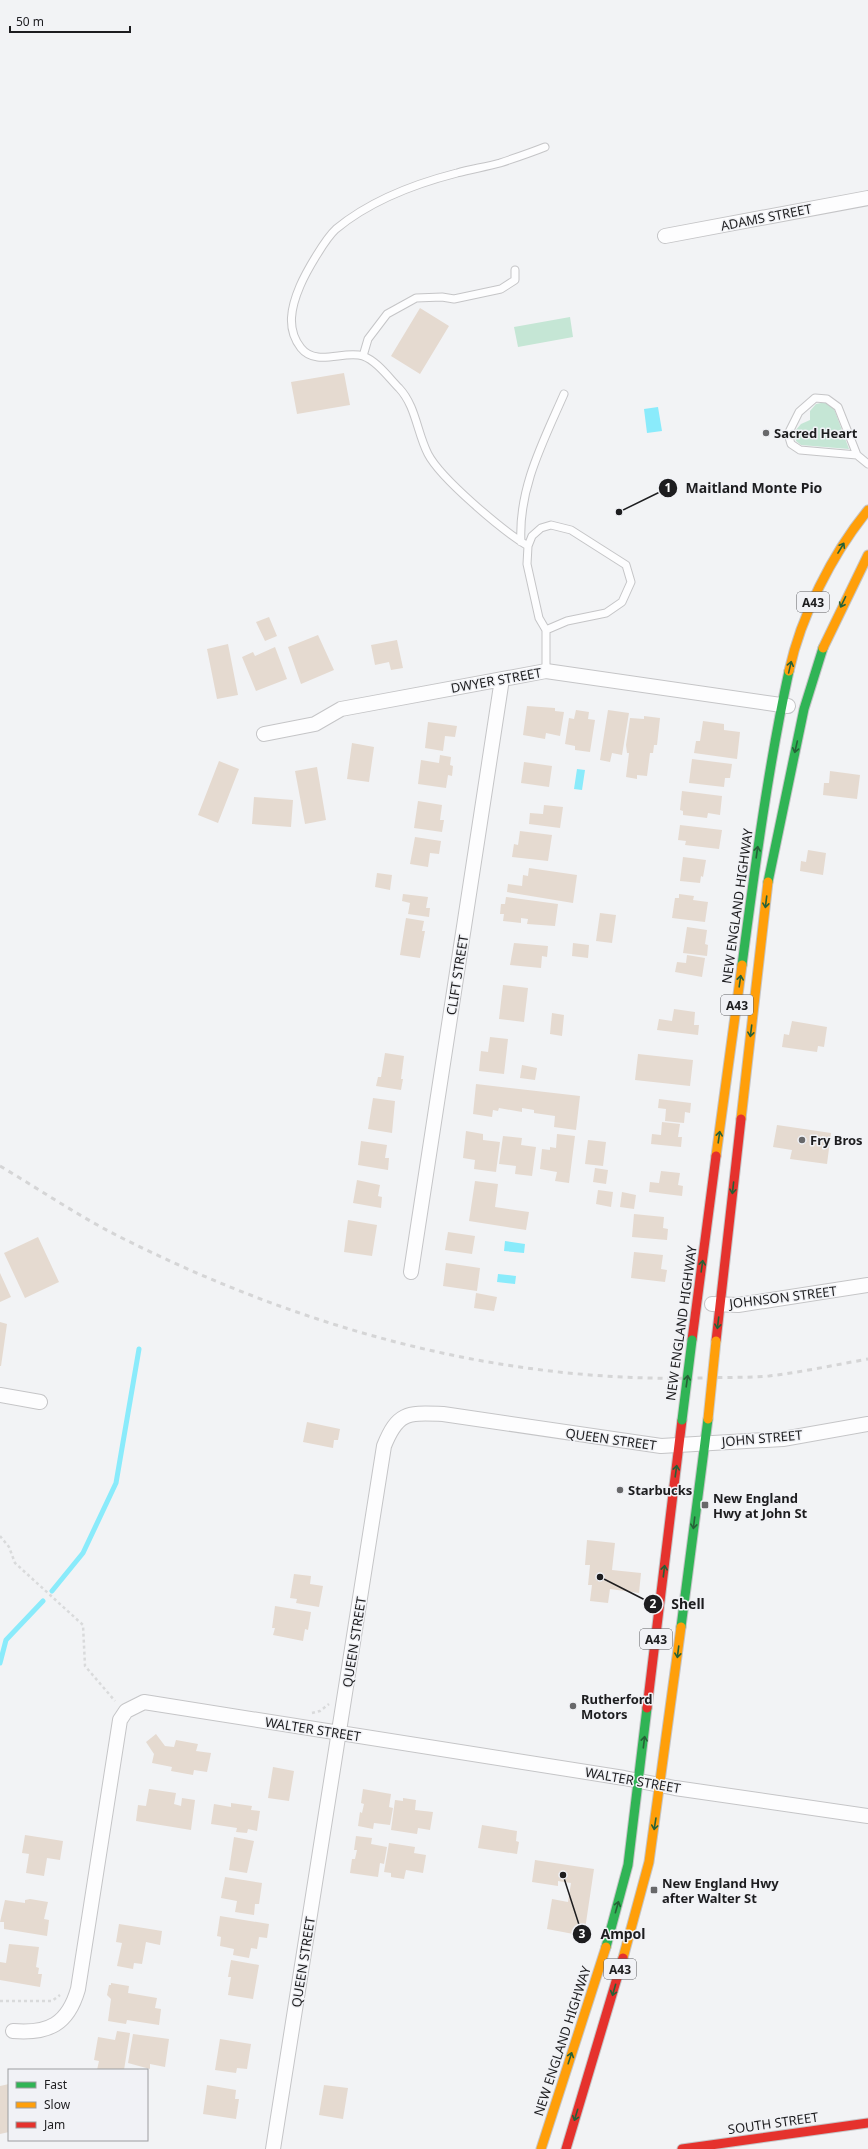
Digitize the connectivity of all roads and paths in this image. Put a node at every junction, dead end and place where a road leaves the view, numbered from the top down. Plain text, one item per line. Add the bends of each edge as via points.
1 (546, 147) dead end
2 (868, 198) edge
3 (665, 236) dead end
4 (515, 270) dead end
5 (363, 356) junction
6 (564, 394) dead end
7 (857, 455) junction
8 (868, 464) edge
9 (868, 510) edge
10 (521, 542) junction
11 (528, 546) junction
12 (868, 555) edge
13 (546, 630) junction
14 (546, 671) junction
15 (502, 679) junction
16 (781, 705) junction
17 (804, 709) junction
18 (264, 734) dead end
19 (411, 1272) dead end
20 (868, 1285) edge
21 (720, 1304) junction
22 (697, 1305) junction
23 (0, 1395) edge
24 (40, 1402) dead end
25 (868, 1424) edge
26 (704, 1442) junction
27 (679, 1444) junction
28 (0, 1536) edge
29 (122, 1698) dead end
30 (116, 1701) junction
31 (345, 1704) junction
32 (112, 1708) dead end
33 (306, 1714) dead end
34 (340, 1733) junction
35 (639, 1781) junction
36 (661, 1785) junction
37 (868, 1816) edge
38 (62, 1994) dead end
39 (0, 2001) edge
40 (14, 2031) dead end
41 (868, 2123) edge
42 (273, 2149) edge
43 (541, 2149) edge
44 (566, 2149) edge
45 (682, 2149) edge

1 - 5 lane via 499,164 458,172 414,185 371,206 335,230 303,279 292,305 292,330 302,349 318,358
2 - 3 street, ADAMS STREET
4 - 5 lane via 515,280 501,289 454,299 416,298 387,314 368,339
5 - 10 lane via 379,368 401,391 412,410 428,454 441,473
6 - 10 lane via 527,481 520,521
7 - 7 lane via 800,450 791,444 788,434 799,412 815,398 828,399 838,407
7 - 8 lane
16 -> 9 main road, NEW ENGLAND HIGHWAY / A43 via 804,622 824,577 853,528
10 - 11 lane
11 - 13 lane via 527,564 540,618
11 - 13 lane via 532,536 551,524 571,530 626,565 631,582 622,602 606,613 567,620
12 -> 17 main road, A43 via 825,640
13 - 14 lane
14 - 15 street, DWYER STREET
14 - 16 street, DWYER STREET
15 - 18 street, DWYER STREET via 341,709 315,724
15 - 19 street, CLIFT STREET
16 - 17 street, DWYER STREET
22 -> 16 main road, NEW ENGLAND HIGHWAY / A43 via 760,828
17 -> 21 main road, A43 via 769,876
20 - 21 street, JOHNSON STREET via 738,1305
21 - 22 street, JOHNSON STREET
21 -> 26 main road, A43, bridge
27 -> 22 main road, NEW ENGLAND HIGHWAY / A43, bridge
23 - 24 street
25 - 26 street, JOHN STREET via 783,1439
26 - 27 street, JOHN STREET
26 -> 36 main road, A43
27 - 31 street, QUEEN STREET via 661,1446 443,1414 410,1415 394,1424 384,1446
35 -> 27 main road, NEW ENGLAND HIGHWAY / A43
28 - 30 path via 9,1547 15,1563 83,1625 85,1666
29 - 30 path
30 - 32 path
31 - 33 path via 331,1702 320,1711
31 - 34 street, QUEEN STREET
34 - 35 street, WALTER STREET
34 - 40 street, WALTER STREET via 144,1702 126,1711 120,1720 118,1731 74,2003 65,2017 53,2026 41,2031
34 - 42 street, QUEEN STREET
35 - 36 street, WALTER STREET
43 -> 35 main road, NEW ENGLAND HIGHWAY / A43 via 621,1893 628,1865
36 - 37 street, WALTER STREET
36 -> 44 main road, A43 via 650,1862
38 - 39 path via 52,2001
41 - 45 main road, SOUTH STREET

